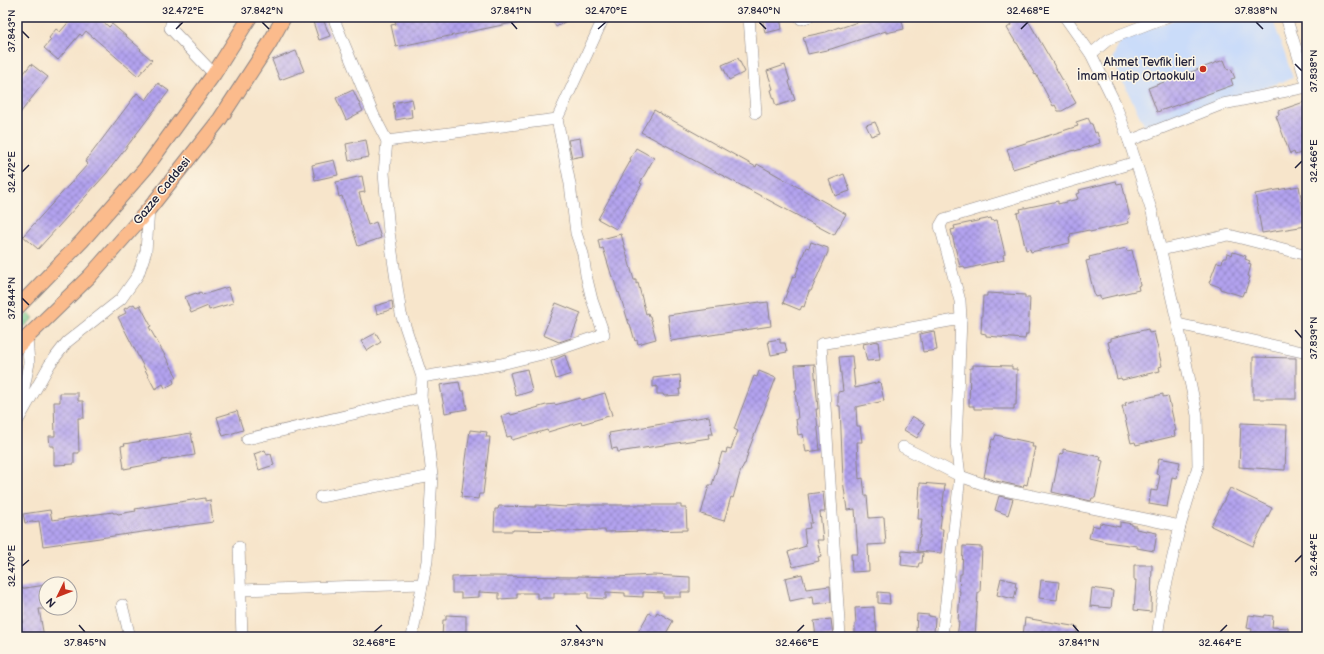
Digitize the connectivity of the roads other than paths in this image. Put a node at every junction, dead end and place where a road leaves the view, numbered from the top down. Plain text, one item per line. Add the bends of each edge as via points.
1 (173, 17) edge
2 (250, 17) edge
3 (284, 17) edge
4 (333, 17) edge
5 (604, 17) edge
6 (749, 17) edge
7 (1065, 17) edge
8 (1166, 17) edge
9 (1286, 17) edge
10 (1091, 54) junction
11 (214, 74) junction
12 (1307, 86) edge
13 (756, 113) dead end
14 (557, 119) junction
15 (387, 141) junction
16 (1130, 141) junction
17 (1136, 162) junction
18 (149, 209) junction
19 (1161, 250) junction
20 (1307, 255) edge
21 (17, 308) edge
22 (960, 319) junction
23 (1178, 324) junction
24 (22, 342) edge
25 (1307, 353) edge
26 (422, 377) junction
27 (422, 398) junction
28 (17, 422) edge
29 (247, 439) dead end
30 (903, 448) dead end
31 (432, 476) junction
32 (960, 476) junction
33 (320, 496) dead end
34 (1180, 526) junction
35 (239, 547) dead end
36 (422, 584) junction
37 (240, 590) junction
38 (122, 605) dead end
39 (130, 637) edge
40 (242, 637) edge
41 (412, 637) edge
42 (840, 637) edge
43 (942, 637) edge
44 (1157, 637) edge

1 - 11 street via 170,28
2 - 11 main road
3 - 18 main road, Gazze Caddesi via 220,119
4 - 15 street
5 - 14 street
6 - 13 street
7 - 10 street
8 - 10 street via 1109,40
9 - 12 street
10 - 16 street
11 - 21 main road via 145,169 82,241
12 - 16 street via 1223,104
14 - 15 street
14 - 26 street via 570,184 576,233 592,300 604,334 554,351 501,364
15 - 26 street via 384,173 389,232 401,314
16 - 17 street
17 - 19 street
17 - 22 street via 944,219 940,226 960,301
18 - 24 main road, Gazze Caddesi via 90,276
18 - 28 street via 146,251 138,275 121,299 67,342 50,364
19 - 20 street via 1230,235
19 - 23 street
22 - 32 street via 956,444
22 - 42 street via 821,344
23 - 25 street
23 - 34 street via 1197,416 1198,466
24 - 28 street via 29,363
26 - 27 street
27 - 29 street
27 - 31 street
30 - 32 street
31 - 33 street
31 - 36 street via 427,561
32 - 34 street via 994,488
32 - 43 street
34 - 44 street via 1162,603
35 - 37 street
36 - 37 street
36 - 41 street
37 - 40 street
38 - 39 street

